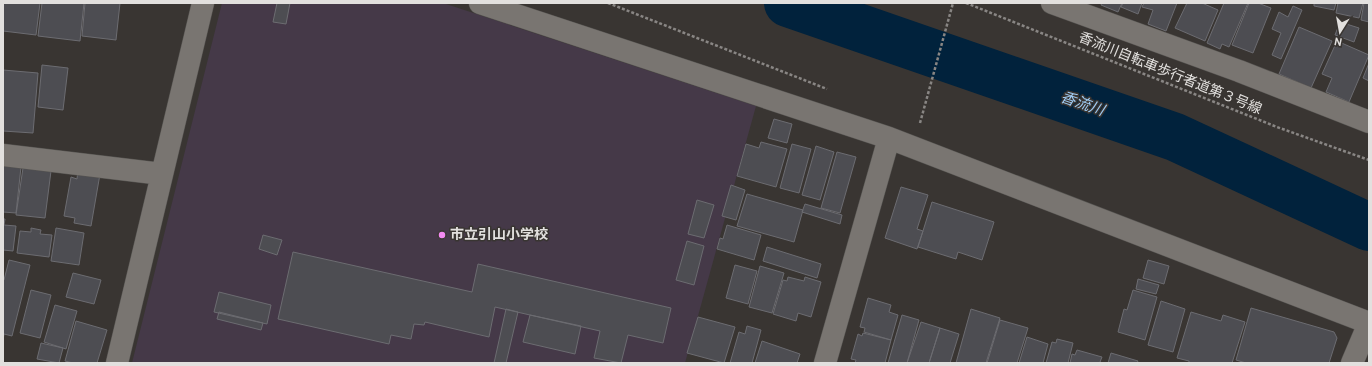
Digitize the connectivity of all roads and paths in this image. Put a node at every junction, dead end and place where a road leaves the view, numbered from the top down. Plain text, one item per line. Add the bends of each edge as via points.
1 (203, 3) edge
2 (480, 3) edge
3 (953, 3) edge
4 (966, 3) edge
5 (1052, 3) edge
6 (1369, 122) edge
7 (920, 126) dead end
8 (889, 138) junction
9 (3, 155) edge
10 (1369, 160) edge
11 (162, 174) junction
12 (1369, 323) edge
13 (117, 363) edge
14 (825, 363) edge
15 (1352, 363) edge

1 - 11 street
2 - 8 street
3 - 7 path
4 - 10 path, 香流川自転車歩行者道第３号線 via 1277,127
5 - 6 street via 1239,71
8 - 12 street
8 - 14 street
9 - 11 street
11 - 13 street
12 - 15 street

